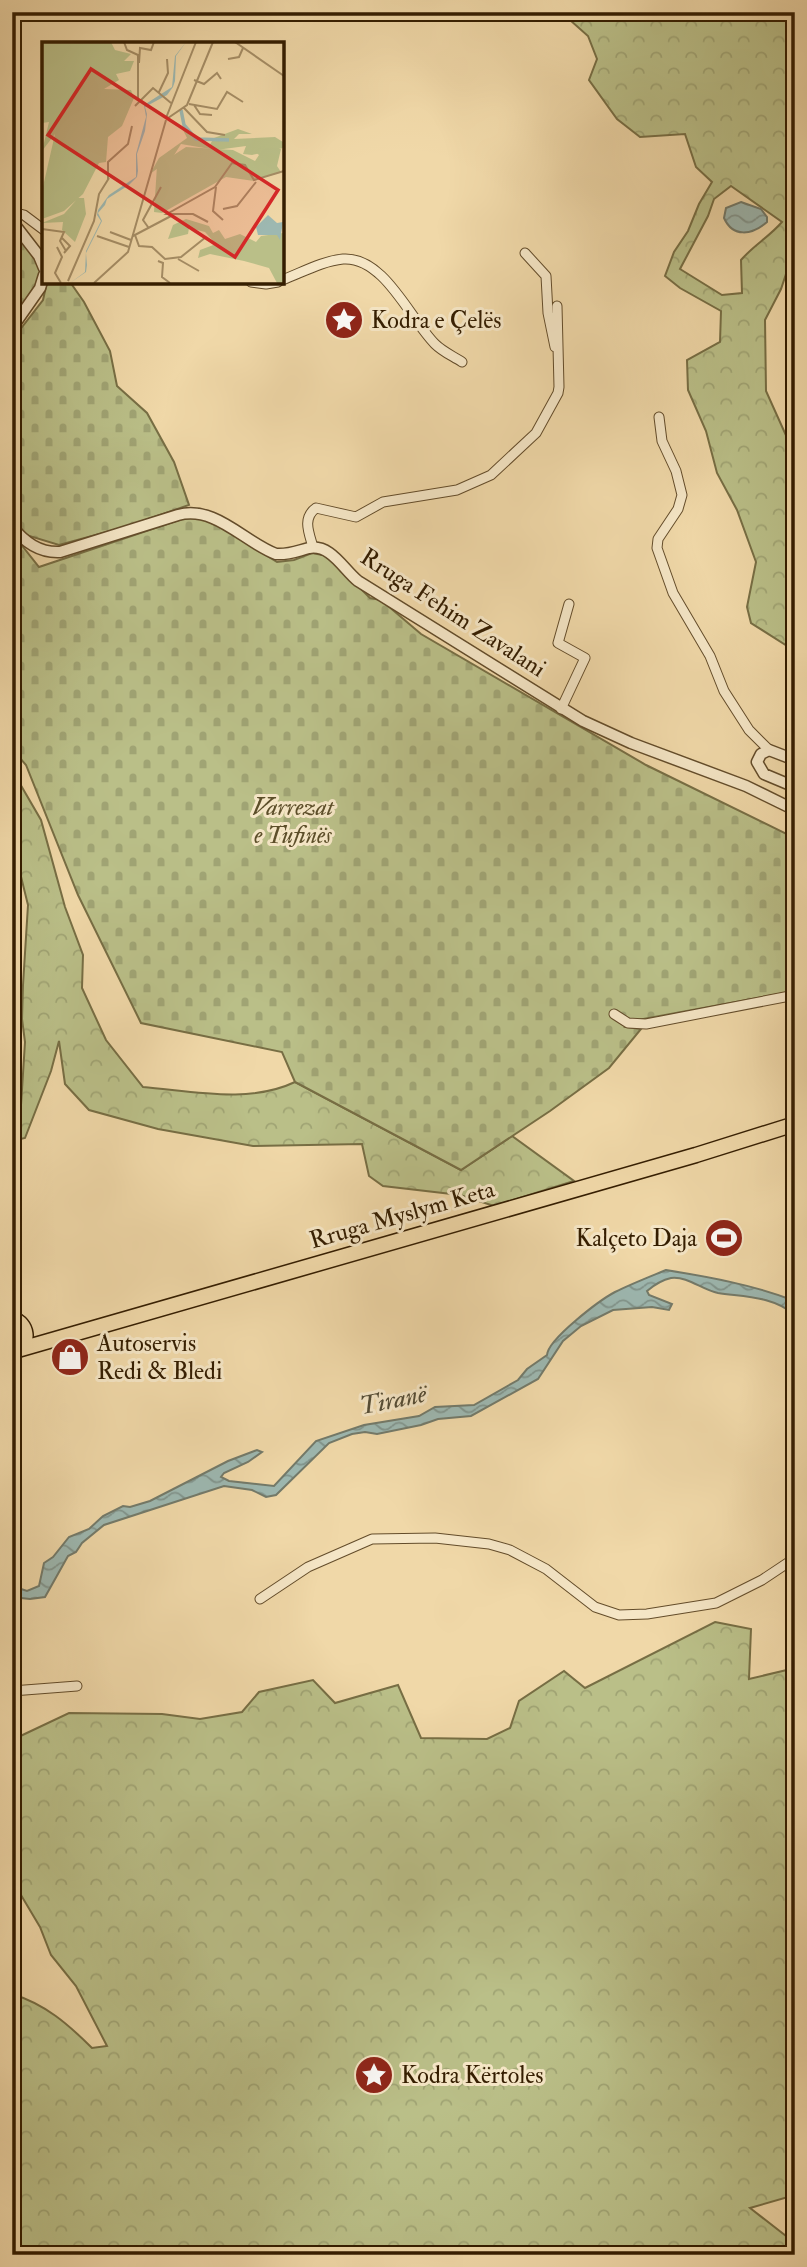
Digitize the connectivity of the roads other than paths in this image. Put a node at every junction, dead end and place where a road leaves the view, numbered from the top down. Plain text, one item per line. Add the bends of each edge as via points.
1 (12, 212) edge
2 (15, 224) edge
3 (42, 229) edge
4 (525, 253) dead end
5 (42, 262) edge
6 (284, 280) edge
7 (42, 282) edge
8 (557, 306) dead end
9 (12, 328) edge
10 (462, 362) dead end
11 (560, 374) junction
12 (659, 416) dead end
13 (12, 527) edge
14 (313, 547) junction
15 (569, 604) dead end
16 (561, 709) junction
17 (769, 750) junction
18 (795, 760) edge
19 (795, 787) edge
20 (795, 810) edge
21 (795, 995) edge
22 (614, 1014) dead end
23 (795, 1124) edge
24 (18, 1323) edge
25 (50, 1339) junction
26 (17, 1351) edge
27 (795, 1558) edge
28 (260, 1599) dead end
29 (77, 1686) dead end
30 (12, 1691) edge

1 - 3 street
2 - 5 street
4 - 11 street via 546,276
6 - 10 street via 334,261 358,261 380,275 435,343
7 - 9 street
8 - 11 street
11 - 14 street via 558,393 536,433 491,475 457,490 383,502 356,517 316,509 307,519
12 - 17 street via 662,441 682,495 657,548 673,593 710,656 724,691
13 - 14 street via 35,547 60,552 195,512 276,554
14 - 16 street, Rruga Fehim Zavalani via 328,551 358,581
15 - 16 street via 558,643 585,658
16 - 20 street, Rruga Fehim Zavalani via 606,733 746,786
17 - 18 street
17 - 19 street via 758,758 760,770
21 - 22 street via 646,1024 628,1023
23 - 25 main road, Rruga Myslym Keta
24 - 25 main road
24 - 26 main road via 26,1340
25 - 26 main road, Rruga Myslym Keta
27 - 28 street via 716,1603 619,1615 595,1607 546,1569 510,1550 464,1541 372,1539 308,1567
29 - 30 street

